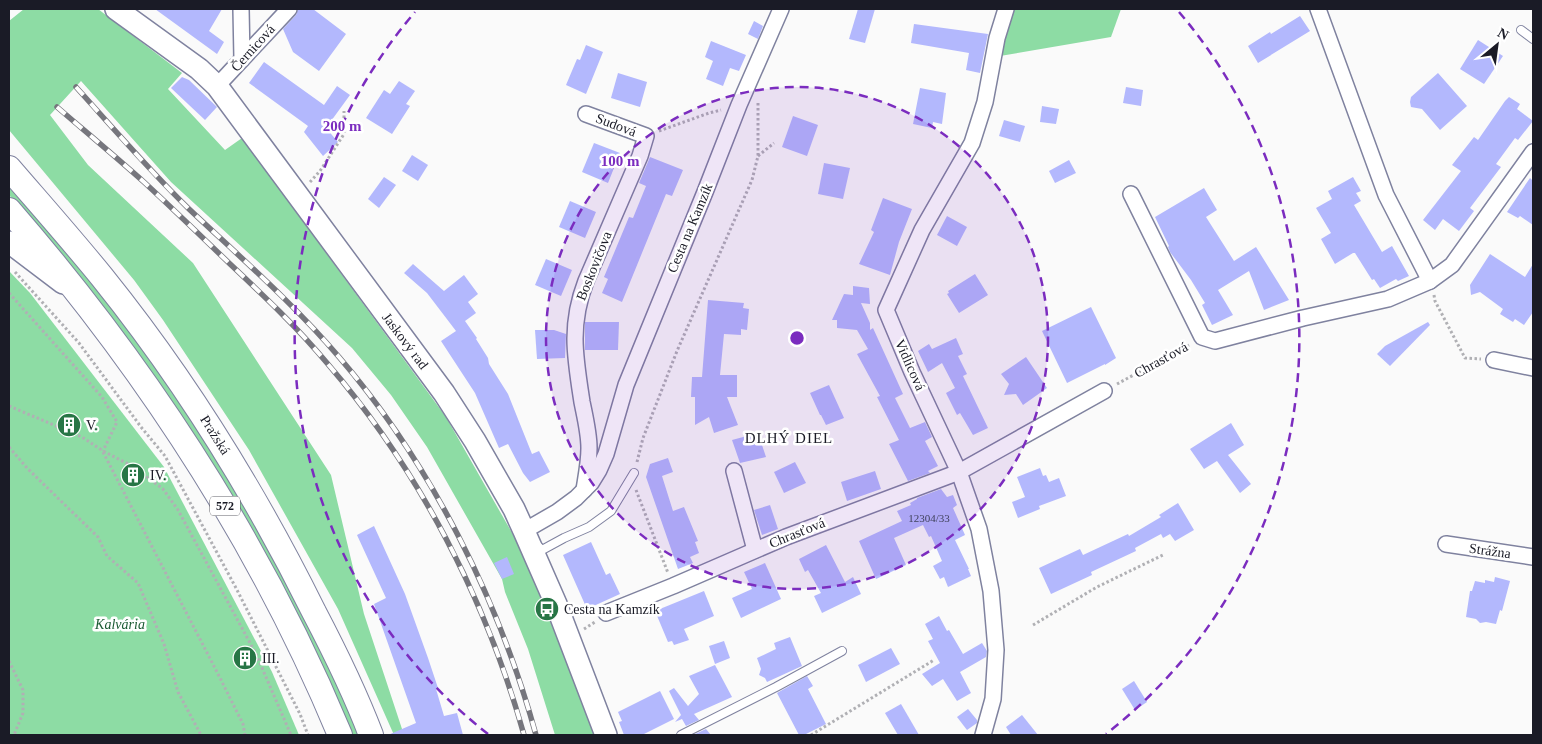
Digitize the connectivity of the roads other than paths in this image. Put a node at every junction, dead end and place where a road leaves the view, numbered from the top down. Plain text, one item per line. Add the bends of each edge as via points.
1 (116, 9) edge
2 (241, 9) edge
3 (289, 9) edge
4 (781, 9) edge
5 (1006, 9) edge
6 (1318, 9) edge
7 (1521, 30) dead end
8 (1533, 39) edge
9 (242, 59) junction
10 (217, 86) junction
11 (586, 114) dead end
12 (646, 136) joint
13 (1533, 152) edge
14 (9, 168) edge
15 (1131, 194) dead end
16 (9, 210) edge
17 (9, 242) edge
18 (1430, 281) junction
19 (80, 296) junction
20 (1494, 360) dead end
21 (1533, 368) edge
22 (1104, 391) road end
23 (734, 471) dead end
24 (960, 472) junction
25 (634, 473) road end
26 (584, 490) junction
27 (524, 531) junction
28 (1446, 544) dead end
29 (755, 550) junction
30 (1533, 557) edge
31 (606, 613) dead end
32 (842, 651) dead end
33 (340, 735) edge
34 (372, 735) edge
35 (606, 735) edge
36 (681, 735) edge
37 (983, 735) edge

1 - 10 street, Jaskový rad via 199,69
2 - 9 street
3 - 9 street, Černicová
4 - 26 street, Cesta na Kamzík via 626,384 606,454
5 - 24 street, Vidlicová via 985,102 972,143 922,230 886,310
6 - 18 street via 1386,195
7 - 8 lane
9 - 10 street, Černicová
10 - 27 street, Jaskový rad via 444,393 475,441
11 - 12 street, Sudová
12 - 26 street, Boskovičova via 579,299 576,315 577,369 589,449
13 - 18 street, Chrasťová via 1452,265
14 - 34 main road, Pražská / 572 via 102,277 203,416 275,535 337,657
15 - 18 street, Chrasťová via 1202,337 1215,341 1388,299
16 - 19 main road, Pražská / 572
17 - 19 street
19 - 33 main road, Pražská / 572 via 145,382 217,492 278,601
20 - 21 street
22 - 24 street, Chrasťová
23 - 29 street, Chrasťová
24 - 29 street, Chrasťová
24 - 37 street, Vidlicová via 994,588 996,650 993,699
25 - 27 lane via 611,511 589,527 542,550
26 - 27 street, Cesta na Kamzík via 557,512
27 - 35 street, Jaskový rad
28 - 30 street, Strážna
29 - 31 street, Chrasťová
32 - 36 lane

